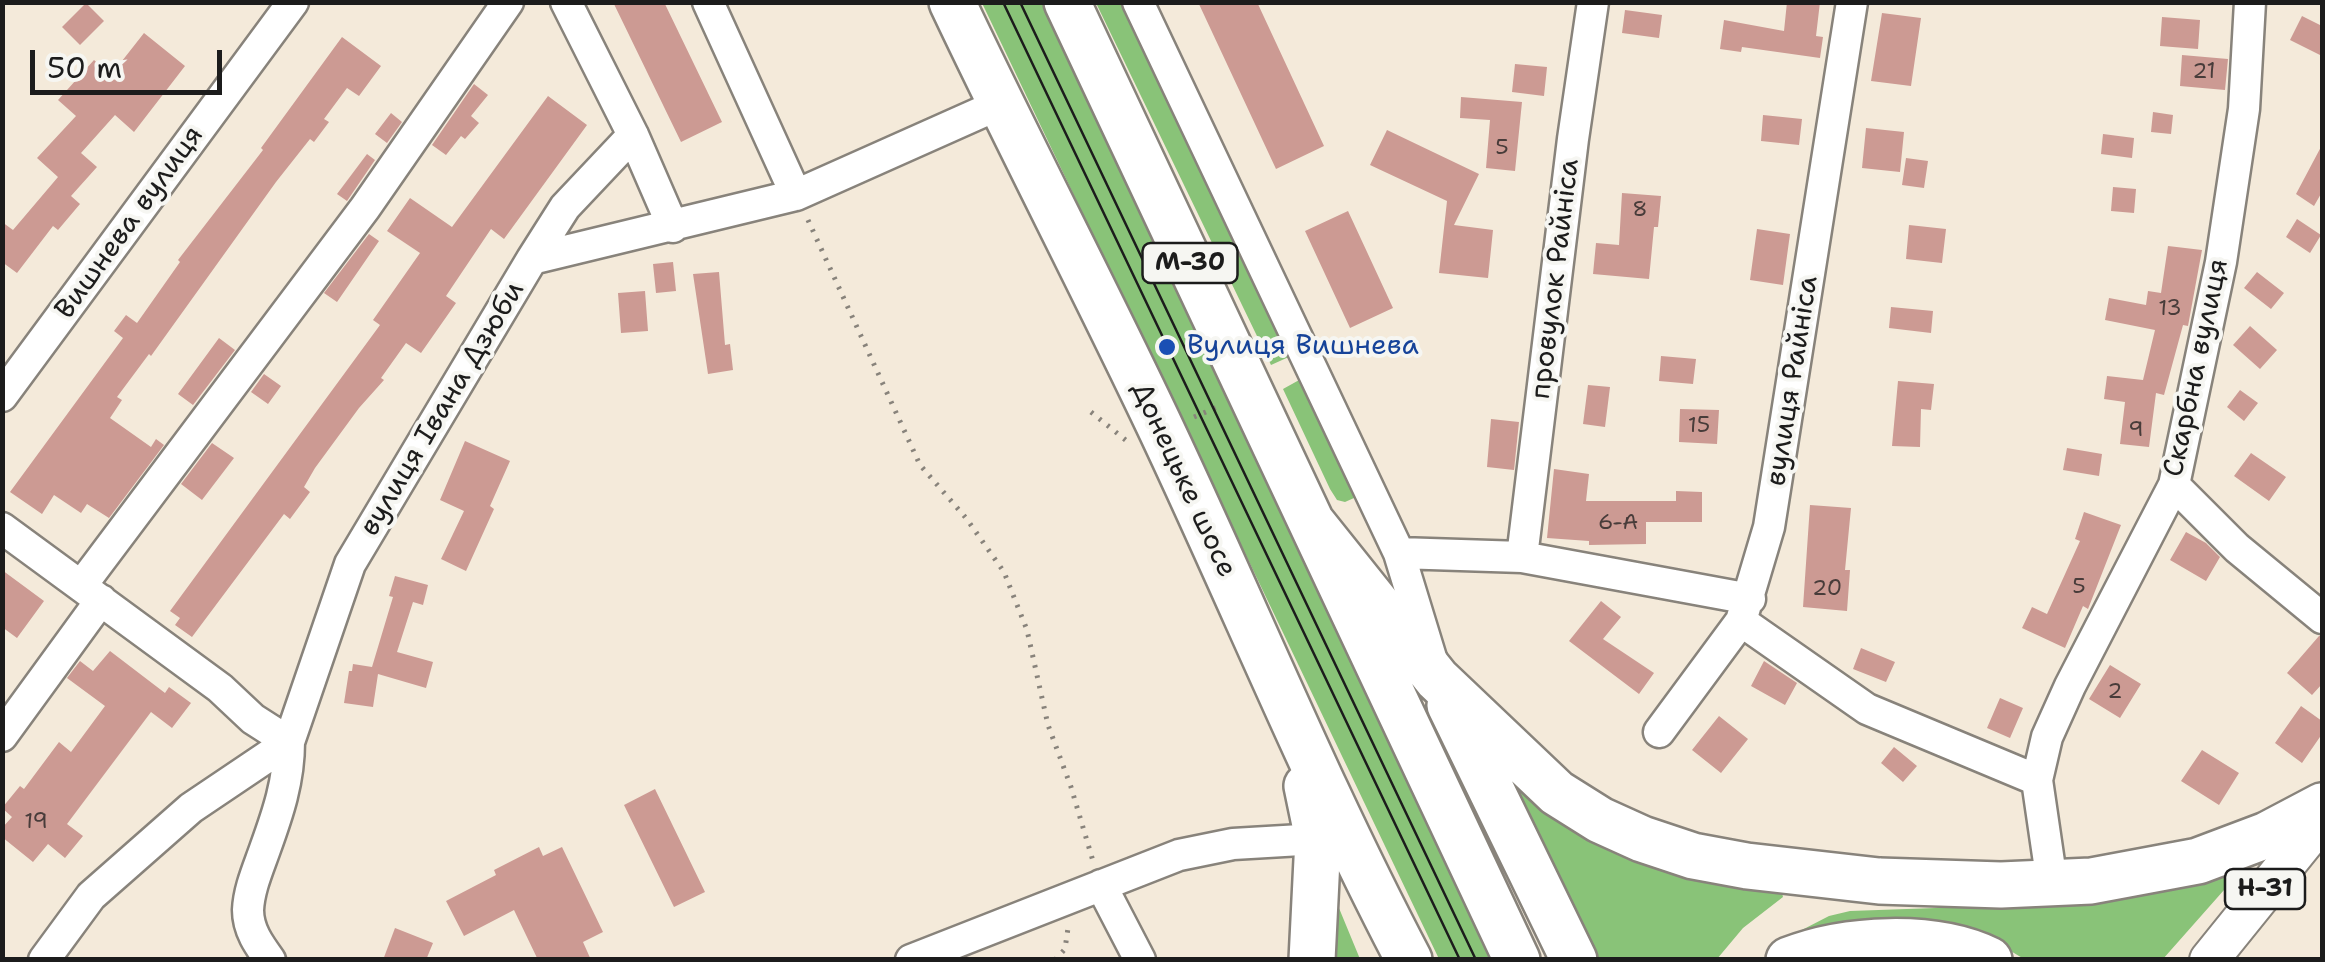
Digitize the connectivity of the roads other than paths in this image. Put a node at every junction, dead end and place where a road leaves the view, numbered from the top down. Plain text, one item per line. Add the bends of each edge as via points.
1 (293, 2) edge
2 (508, 2) edge
3 (566, 2) edge
4 (708, 2) edge
5 (952, 2) edge
6 (1067, 2) edge
7 (1138, 2) edge
8 (1593, 2) edge
9 (1852, 2) edge
10 (2250, 2) edge
11 (1000, 104) junction
12 (633, 136) junction
13 (796, 195) junction
14 (673, 227) junction
15 (532, 259) junction
16 (2, 396) edge
17 (2174, 484) junction
18 (1313, 524) junction
19 (2, 528) edge
20 (1399, 553) junction
21 (1522, 556) junction
22 (91, 593) junction
23 (1746, 610) junction
24 (2322, 618) edge
25 (1437, 679) junction
26 (1295, 726) junction
27 (1659, 732) dead end
28 (2, 736) edge
29 (290, 742) junction
30 (1481, 768) junction
31 (2036, 780) junction
32 (2322, 806) edge
33 (2322, 820) edge
34 (1318, 839) junction
35 (2052, 884) junction
36 (1101, 885) junction
37 (1371, 887) junction
38 (44, 960) edge
39 (270, 960) edge
40 (911, 960) edge
41 (1140, 960) edge
42 (1312, 960) edge
43 (1396, 960) edge
44 (1409, 960) edge
45 (1518, 960) edge
46 (1574, 960) edge
47 (1790, 960) edge
48 (1988, 960) edge
49 (2208, 960) edge

1 - 16 street, Вишнева вулиця
2 - 22 street
3 - 12 street
4 - 13 street
5 - 11 highway, Донецьке шосе
6 - 18 highway, М-30
7 - 20 street
8 - 21 street, провулок Райніса
9 - 23 street, вулиця Райніса via 1769,527
10 - 17 street, Скарбна вулиця via 2244,109 2221,262
11 - 13 street, вулиця Івана Дзюби
11 - 26 highway, Донецьке шосе via 1161,431
12 - 14 street
12 - 15 street via 565,207
13 - 14 street, вулиця Івана Дзюби
14 - 15 street, вулиця Івана Дзюби
15 - 29 street, вулиця Івана Дзюби via 350,564
17 - 24 street via 2237,548
17 - 31 street, Скарбна вулиця via 2070,686
18 - 25 highway
18 - 45 highway, М-30
19 - 22 street
20 - 21 street
20 - 25 street
21 - 23 street
22 - 28 street
22 - 29 street
23 - 27 street, вулиця Райніса
23 - 31 street via 1867,709
25 - 30 highway
25 - 35 highway via 1557,792 1600,820 1659,845 1747,866 1879,881
26 - 34 highway
26 - 37 highway, Донецьке шосе
29 - 38 street via 190,808 92,896
29 - 39 street, вулиця Івана Дзюби via 290,772 248,913 254,938
30 - 45 highway
30 - 46 highway
31 - 35 street, Скарбна вулиця
32 - 35 highway via 2198,861
33 - 49 main road, Н-31
34 - 36 street via 1178,855
34 - 42 highway
36 - 40 street
36 - 41 street
37 - 43 highway
37 - 44 highway, Донецьке шосе
47 - 48 highway via 1846,944 1886,942 1960,949

